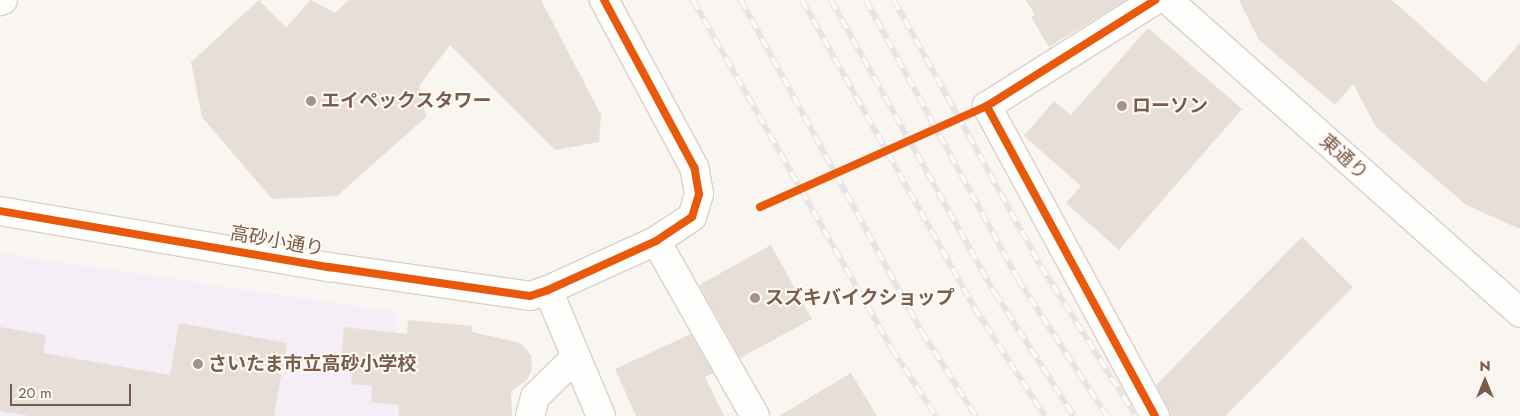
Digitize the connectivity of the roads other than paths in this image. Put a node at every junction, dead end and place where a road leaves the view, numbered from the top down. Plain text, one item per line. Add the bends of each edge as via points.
1 (604, 0) edge
2 (1155, 0) edge
3 (1168, 0) edge
4 (0, 211) edge
5 (656, 241) junction
6 (548, 290) junction
7 (1520, 313) edge
8 (574, 359) junction
9 (530, 416) edge
10 (601, 416) edge
11 (755, 416) edge
12 (1155, 416) edge

1 - 5 street, 高砂小通り via 694,167 699,194 692,217
2 - 12 street via 987,106
3 - 7 street, 東通り
4 - 6 street, 高砂小通り via 329,267 530,296
5 - 6 street, 高砂小通り
5 - 11 street
6 - 8 street
8 - 9 street via 535,397
8 - 10 street

